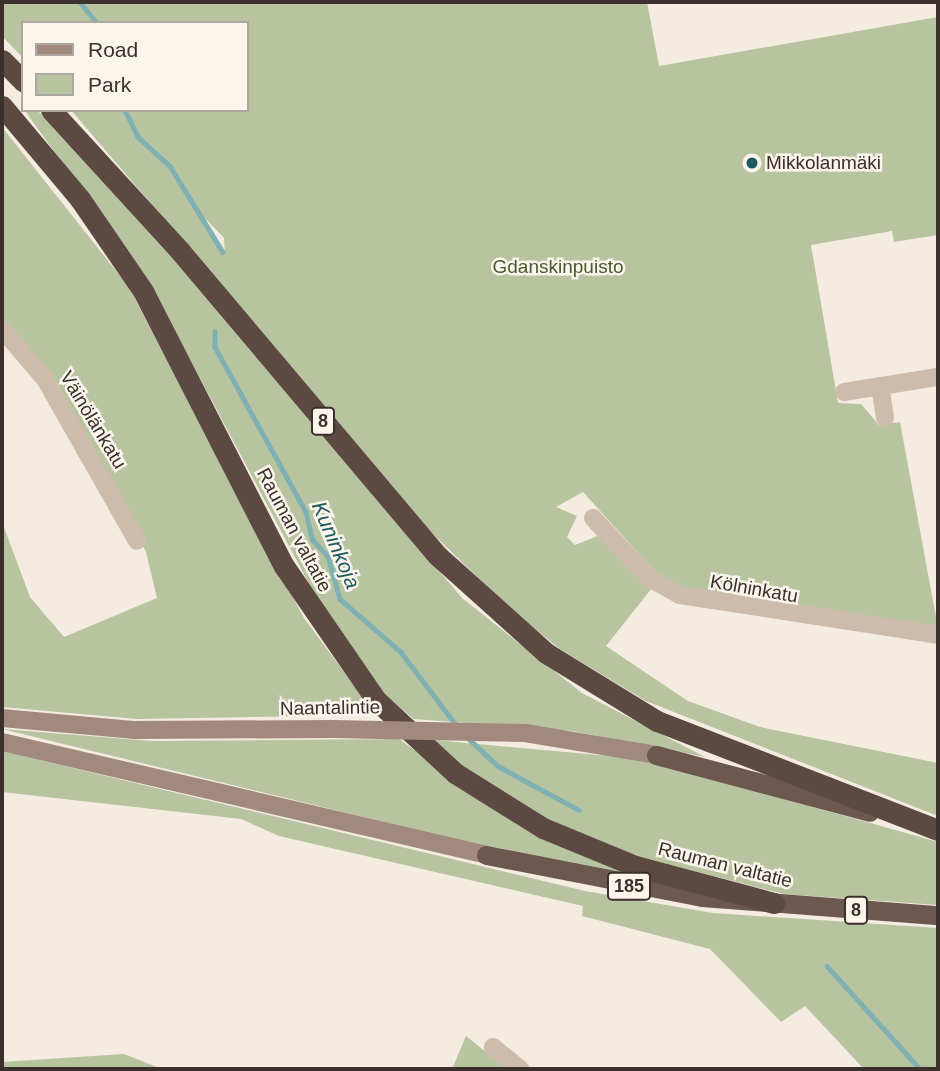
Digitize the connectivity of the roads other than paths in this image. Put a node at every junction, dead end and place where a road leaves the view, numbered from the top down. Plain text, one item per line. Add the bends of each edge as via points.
1 (2, 60) edge
2 (21, 79) edge
3 (2, 106) edge
4 (53, 112) edge
5 (2, 329) edge
6 (938, 377) edge
7 (880, 386) junction
8 (844, 392) dead end
9 (886, 418) dead end
10 (593, 518) dead end
11 (137, 541) dead end
12 (938, 635) edge
13 (2, 718) edge
14 (2, 742) edge
15 (656, 755) joint
16 (938, 830) edge
17 (486, 855) joint
18 (774, 903) junction
19 (938, 915) edge
20 (492, 1047) dead end
21 (520, 1069) edge

1 - 2 highway
3 - 18 highway, Rauman valtatie / 8 via 80,199 143,292 284,566 376,699 455,773 543,828 635,866
4 - 16 highway, 8 via 180,251 438,556 546,653 657,721
5 - 11 street, Väinölänkatu via 45,379
6 - 7 street
7 - 8 street
7 - 9 street
10 - 12 street, Kölninkatu via 649,578 680,596
13 - 15 main road, Naantalintie, bridge via 135,730 525,733
14 - 17 main road, 185
15 - 16 highway
17 - 18 highway, 185 via 636,887
18 - 19 highway, Rauman valtatie / 8
20 - 21 street

